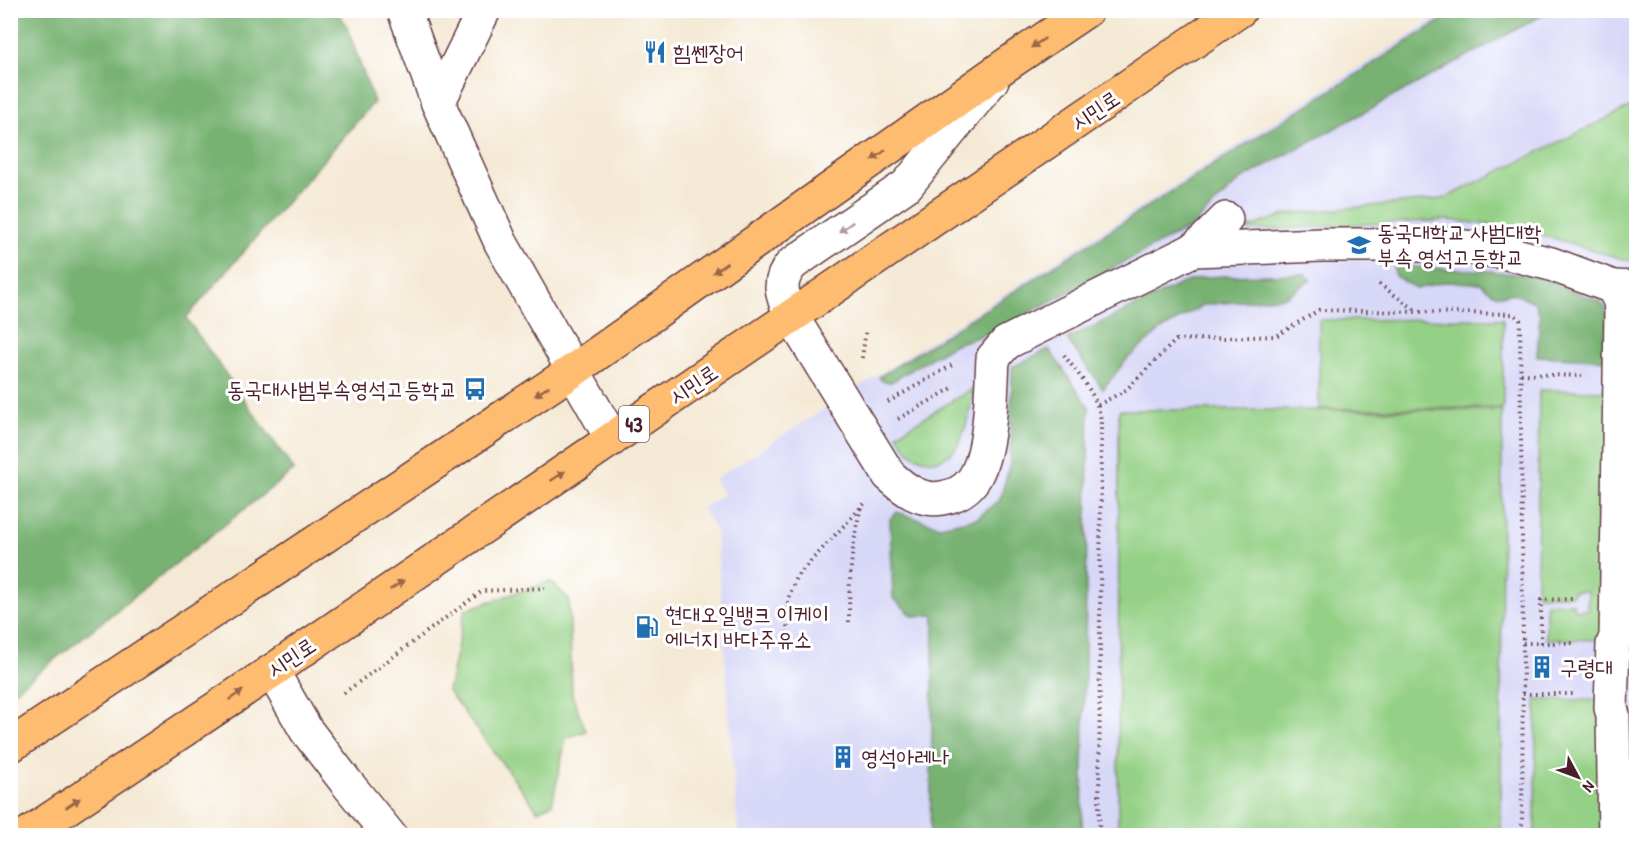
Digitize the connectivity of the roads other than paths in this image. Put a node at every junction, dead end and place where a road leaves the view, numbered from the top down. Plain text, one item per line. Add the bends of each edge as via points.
1 (404, 10) edge
2 (484, 10) edge
3 (1087, 10) edge
4 (1240, 10) edge
5 (1003, 67) junction
6 (438, 103) junction
7 (1226, 219) dead end
8 (1193, 250) junction
9 (1625, 287) edge
10 (792, 317) junction
11 (574, 370) junction
12 (612, 439) junction
13 (272, 671) junction
14 (10, 746) edge
15 (25, 836) edge
16 (390, 836) edge
17 (1615, 836) edge

1 - 6 street
2 - 6 street
3 -> 5 main road
4 - 10 main road, 시민로 / 43
5 -> 10 street via 907,185 792,264 782,281 783,296
5 -> 11 main road
6 - 11 street via 501,243
7 - 8 street
8 - 9 street via 1446,245 1499,251
8 - 10 street via 998,350 993,358 979,470 964,489 936,500 921,498 889,475
9 - 17 street via 1620,301 1616,637 1611,708
10 - 12 main road, 시민로 / 43
11 - 12 street
11 -> 14 main road
13 -> 12 main road, 시민로 / 43
15 -> 13 main road, 시민로 / 43
13 - 16 street via 306,730

